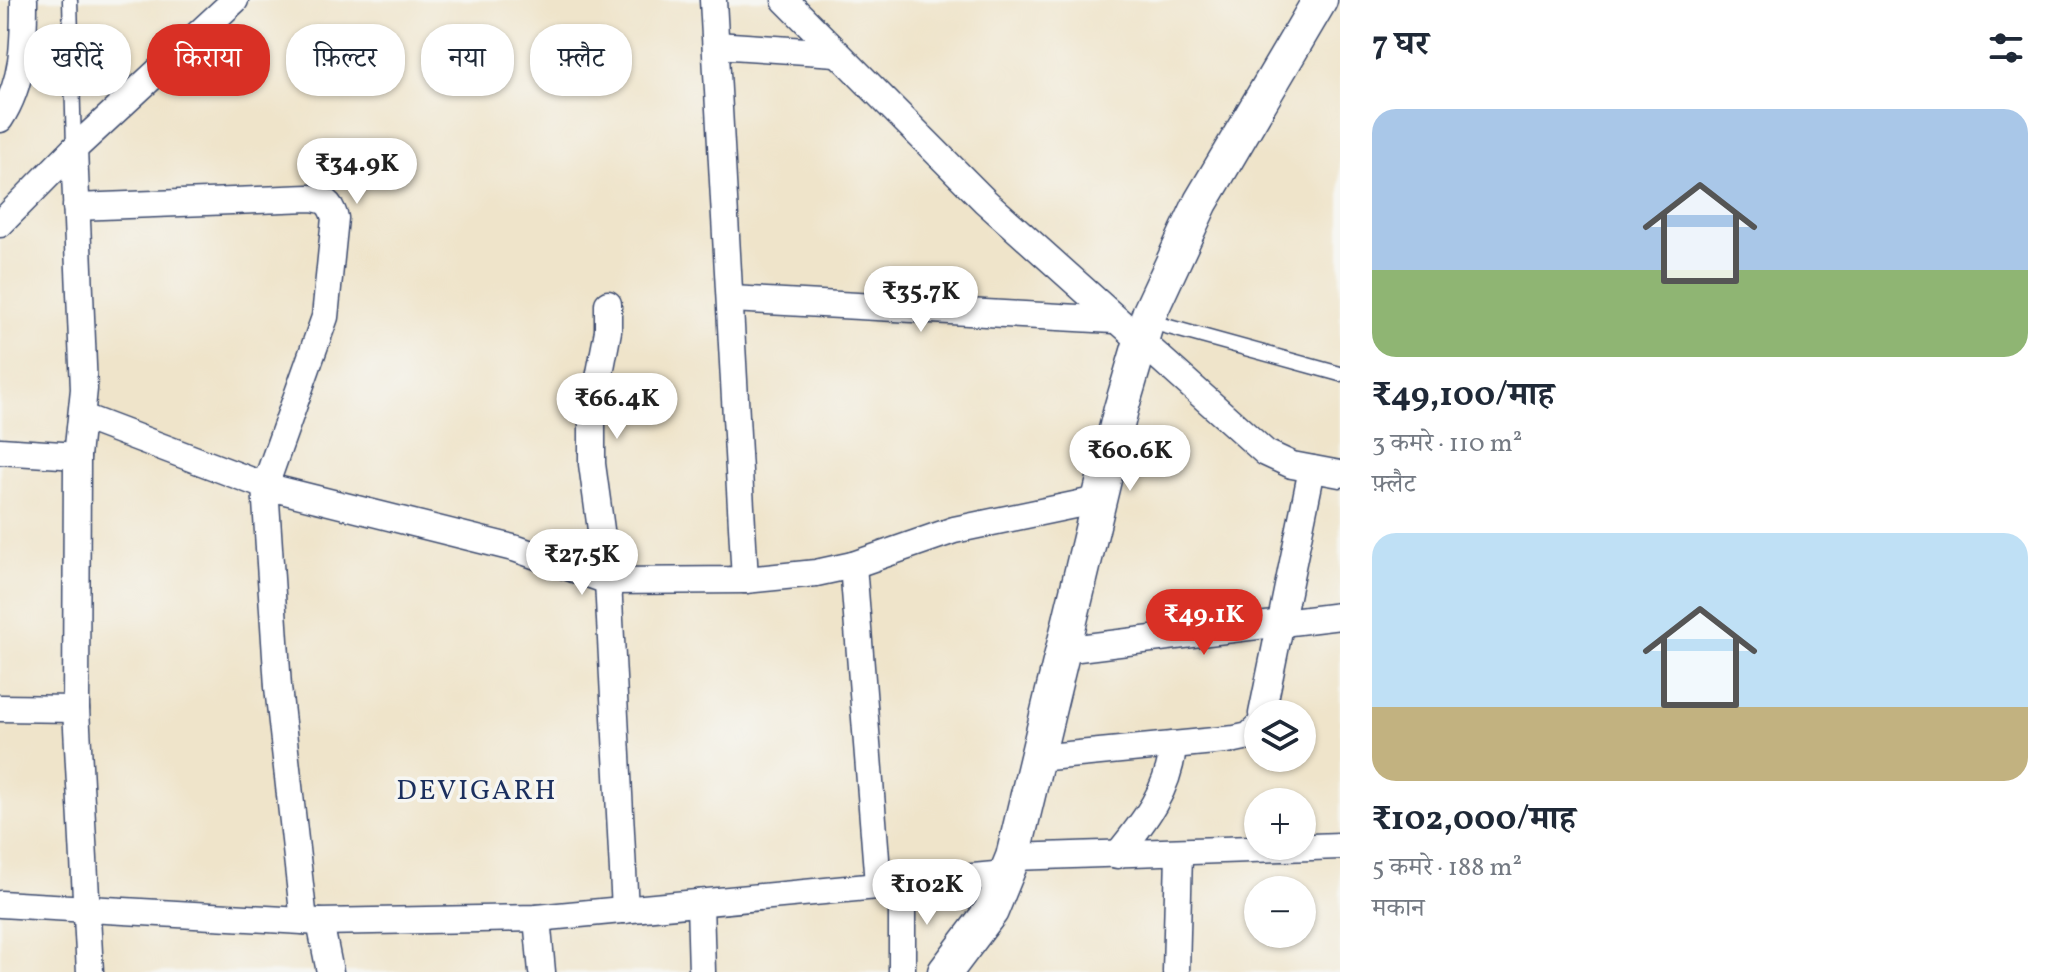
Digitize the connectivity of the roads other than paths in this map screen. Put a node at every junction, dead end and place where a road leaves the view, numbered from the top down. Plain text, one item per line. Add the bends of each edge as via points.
1 (24, 0) edge
2 (70, 0) edge
3 (235, 0) edge
4 (713, 0) edge
5 (785, 0) edge
6 (1320, 0) edge
7 (716, 45) junction
8 (836, 53) junction
9 (0, 119) edge
10 (74, 149) junction
11 (76, 207) junction
12 (0, 224) edge
13 (731, 299) junction
14 (608, 304) dead end
15 (1134, 328) junction
16 (1340, 374) edge
17 (83, 417) junction
18 (0, 451) edge
19 (77, 456) junction
20 (1312, 469) junction
21 (1340, 474) edge
22 (265, 486) junction
23 (1098, 500) junction
24 (853, 565) junction
25 (745, 580) junction
26 (608, 581) junction
27 (1340, 616) edge
28 (1279, 622) junction
29 (1062, 650) junction
30 (1265, 700) edge
31 (0, 708) edge
32 (76, 709) junction
33 (1244, 737) edge
34 (1173, 745) junction
35 (1037, 758) junction
36 (1340, 846) edge
37 (1179, 853) junction
38 (1117, 855) junction
39 (1009, 866) junction
40 (890, 884) junction
41 (700, 903) junction
42 (0, 904) edge
43 (85, 909) junction
44 (625, 910) junction
45 (537, 918) junction
46 (312, 922) junction
47 (90, 972) edge
48 (330, 972) edge
49 (542, 972) edge
50 (702, 972) edge
51 (902, 972) edge
52 (945, 972) edge
53 (1176, 972) edge

1 - 9 street via 19,81
2 - 10 lane
3 - 10 street
4 - 7 street
5 - 8 street
6 - 15 street
7 - 8 street
7 - 13 street
8 - 15 street via 985,201
10 - 11 street
10 - 12 street
11 - 17 street
11 - 22 street via 309,198 324,199 331,206 335,218 325,317
13 - 15 street
13 - 25 street
14 - 26 street via 592,452
15 - 16 lane
15 - 20 street via 1266,453
15 - 23 street
17 - 19 street
17 - 22 street
18 - 19 street
19 - 32 street
20 - 21 street
20 - 28 street
22 - 26 street via 517,549
22 - 46 street via 276,673
23 - 24 street via 954,530
23 - 29 street
24 - 25 street
24 - 40 street
25 - 26 street
26 - 44 street
27 - 28 street
28 - 29 street
28 - 30 street
29 - 35 street
31 - 32 street
32 - 43 street
33 - 34 street
34 - 35 street
34 - 38 street via 1162,792
35 - 39 street
36 - 37 street
37 - 38 street
37 - 53 street
38 - 39 street
39 - 40 street
39 - 52 street via 991,911
40 - 41 street
40 - 51 street
41 - 44 street
41 - 50 street
42 - 43 street
43 - 46 street
43 - 47 street
44 - 45 street
45 - 46 street
45 - 49 street
46 - 48 street

